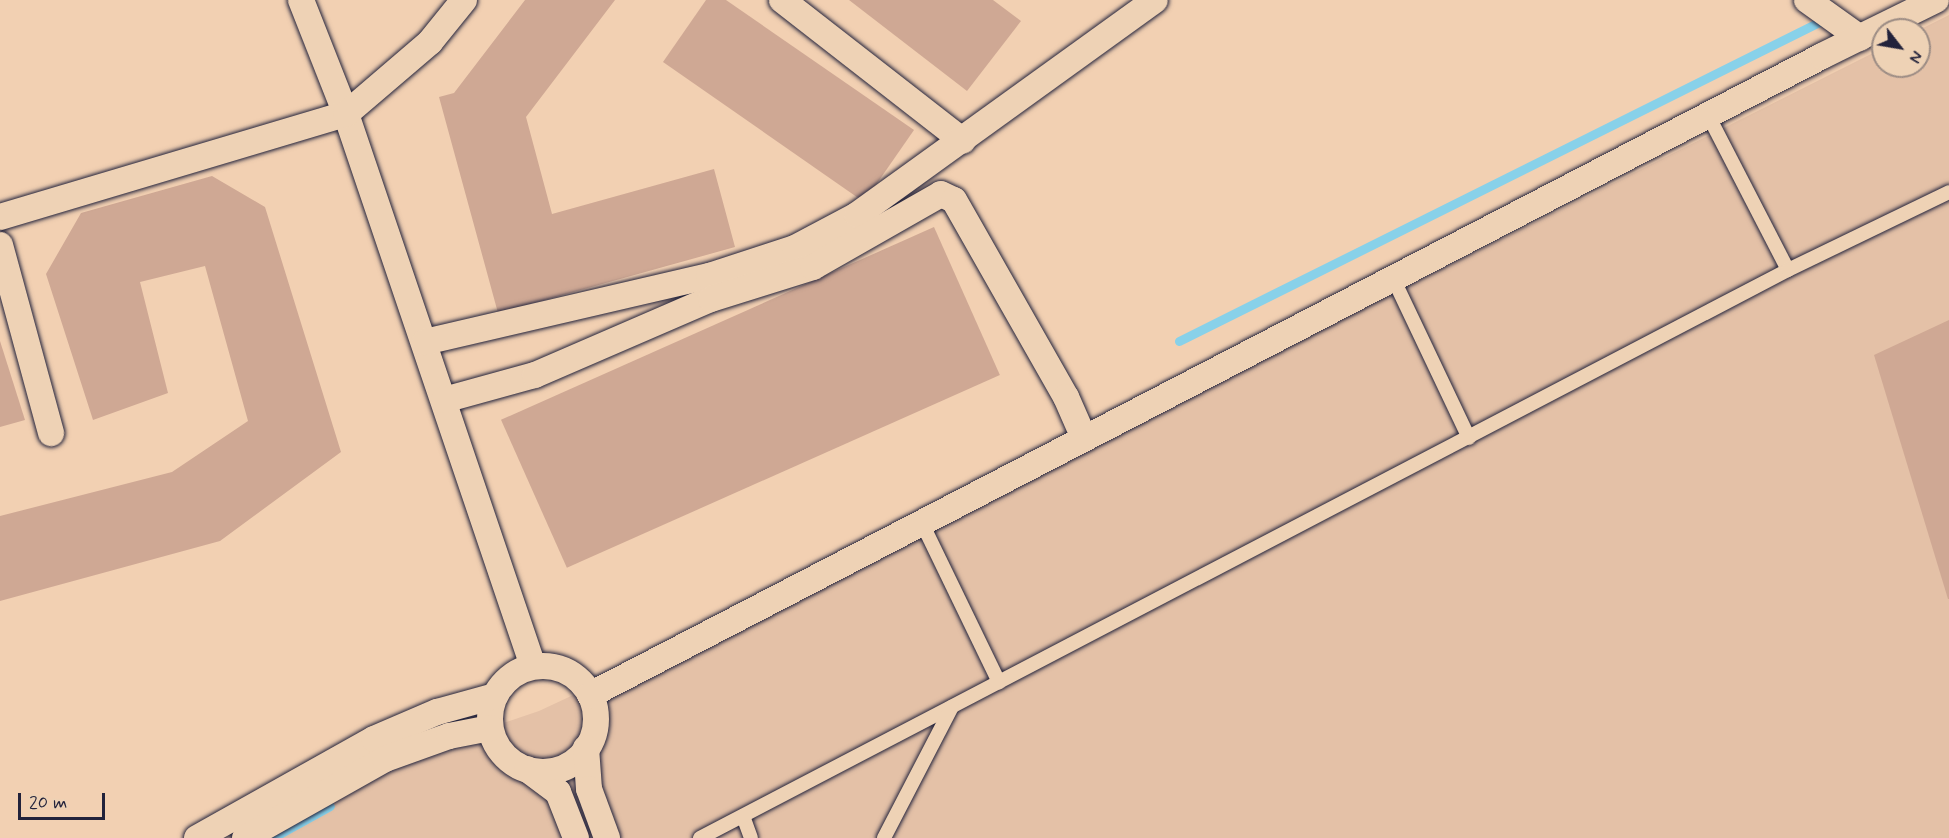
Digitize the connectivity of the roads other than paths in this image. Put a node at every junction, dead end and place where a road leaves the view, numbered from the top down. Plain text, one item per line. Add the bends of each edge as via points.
1 (301, 0) edge
2 (464, 0) edge
3 (782, 0) edge
4 (1155, 0) edge
5 (1807, 0) edge
6 (1936, 0) edge
7 (1860, 38) junction
8 (346, 114) junction
9 (1708, 115) junction
10 (963, 141) junction
11 (1949, 192) edge
12 (0, 217) edge
13 (862, 226) junction
14 (0, 245) edge
15 (1788, 270) junction
16 (1393, 278) junction
17 (424, 342) junction
18 (444, 400) junction
19 (51, 433) dead end
20 (1084, 438) junction
21 (1469, 438) junction
22 (922, 523) junction
23 (533, 666) junction
24 (999, 682) junction
25 (590, 695) junction
26 (495, 696) junction
27 (952, 706) junction
28 (490, 728) junction
29 (586, 748) junction
30 (519, 766) junction
31 (742, 816) junction
32 (197, 838) edge
33 (245, 838) edge
34 (576, 838) edge
35 (607, 838) edge
36 (700, 838) edge
37 (751, 838) edge
38 (884, 838) edge

1 - 8 street
2 - 8 street via 430,42
3 - 10 street
4 - 10 street
5 - 7 street
6 - 7 street
7 - 9 street
8 - 12 street
8 - 17 street
9 - 15 lane
9 - 16 street
10 - 13 street
11 - 15 lane
13 - 17 street via 709,276
13 - 18 street via 813,267 711,299 557,367
13 - 20 street via 936,195 951,197 1066,397
14 - 19 street
15 - 21 lane
16 - 20 street
16 - 21 lane
17 - 18 street
18 - 23 street
20 - 22 street
21 - 24 lane
22 - 24 lane
22 - 25 street
23 - 25 street via 565,670
23 - 26 street via 504,682
24 - 27 lane
25 - 29 street via 595,727
26 - 28 street
26 - 32 street via 438,712 374,739
27 - 31 lane
27 - 38 lane
28 - 30 street via 496,743
28 - 33 street via 449,736 385,759
29 - 30 street via 566,766 551,771
29 - 35 street via 589,789
30 - 34 street via 534,771 558,792
31 - 36 lane
31 - 37 lane

